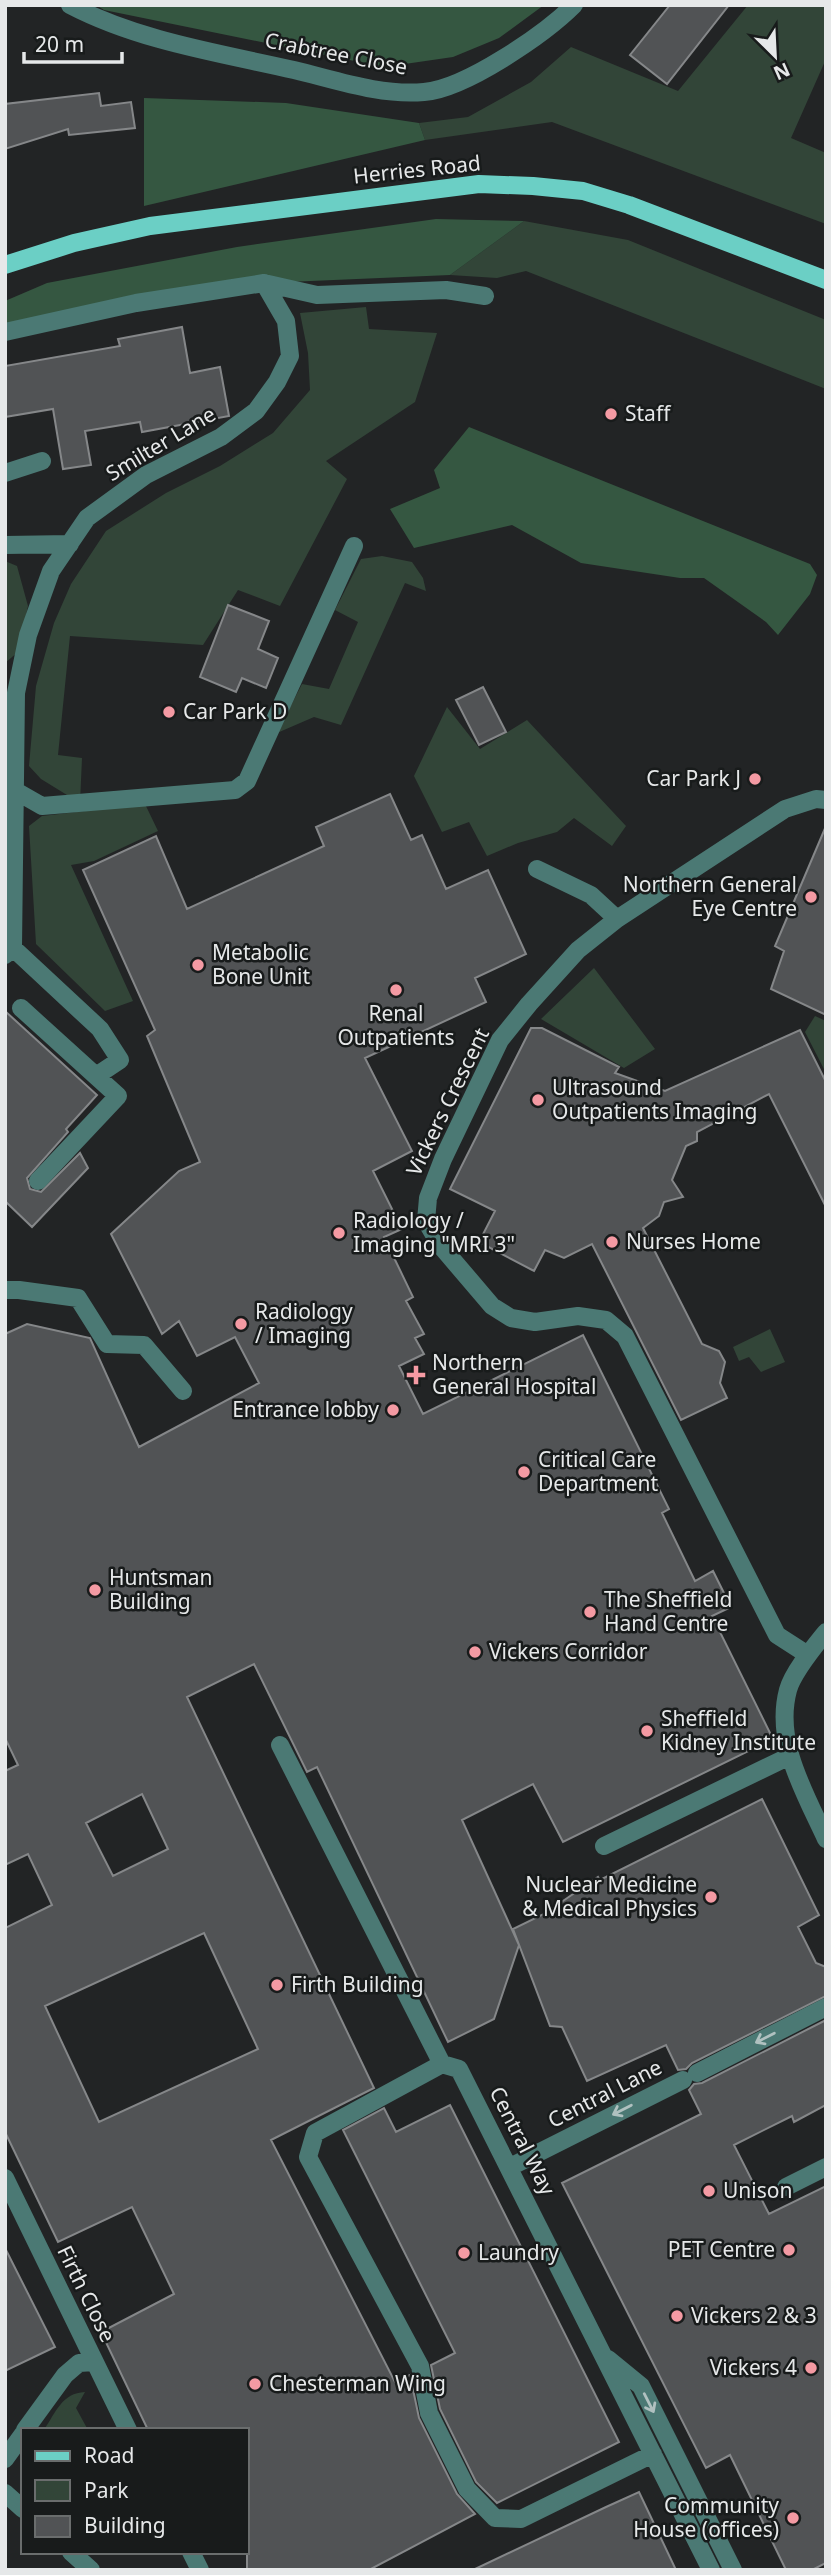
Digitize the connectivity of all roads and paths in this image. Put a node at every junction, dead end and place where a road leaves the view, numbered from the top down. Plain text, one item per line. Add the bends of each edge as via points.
1 (70, 5) edge
2 (574, 5) edge
3 (5, 265) edge
4 (826, 279) edge
5 (264, 283) junction
6 (485, 296) dead end
7 (5, 332) edge
8 (42, 461) dead end
9 (5, 473) edge
10 (70, 544) junction
11 (5, 545) edge
12 (354, 546) dead end
13 (14, 790) junction
14 (826, 800) edge
15 (537, 869) dead end
16 (10, 871) edge
17 (617, 919) junction
18 (9, 951) edge
19 (21, 1008) dead end
20 (96, 1076) junction
21 (38, 1181) dead end
22 (12, 1290) edge
23 (183, 1391) dead end
24 (826, 1632) edge
25 (808, 1655) junction
26 (280, 1745) dead end
27 (789, 1756) junction
28 (826, 1839) edge
29 (604, 1846) dead end
30 (826, 2007) edge
31 (442, 2064) junction
32 (510, 2167) junction
33 (826, 2167) edge
34 (5, 2178) edge
35 (786, 2187) dead end
36 (603, 2354) junction
37 (94, 2362) junction
38 (27, 2428) edge
39 (127, 2428) edge
40 (21, 2436) edge
41 (653, 2455) junction
42 (5, 2459) edge
43 (5, 2493) edge
44 (21, 2507) edge
45 (73, 2554) edge
46 (192, 2554) edge
47 (91, 2570) edge
48 (200, 2570) edge
49 (711, 2570) edge
50 (733, 2570) edge

1 - 2 street, Crabtree Close via 161,40 384,91 426,93 503,59
3 - 4 main road, Herries Road via 150,226 479,184 583,191
5 - 6 street via 317,295 446,290
5 - 7 street via 136,303
5 - 10 street, Smilter Lane via 286,321 290,356 256,411 146,475 87,518
8 - 9 street
10 - 11 street
10 - 13 street, Smilter Lane via 51,572 27,635 16,693
12 - 13 street via 247,781 234,790 41,806
13 - 16 street, Smilter Lane
14 - 17 street, Vickers Crescent via 785,808
15 - 17 street via 591,895
16 - 18 street, Smilter Lane
17 - 25 street, Vickers Crescent via 578,950 500,1040 443,1159 428,1198 426,1221 440,1245 492,1306 511,1318 606,1320 625,1336 777,1635
18 - 20 street, Smilter Lane via 100,1029 120,1060
19 - 20 street
20 - 21 street via 118,1096
22 - 23 street via 78,1298 107,1345 144,1345
24 - 25 street
25 - 27 street via 788,1689
26 - 31 street, Central Way
27 - 28 street
27 - 29 street
30 -> 32 street, Central Lane
31 - 32 street, Central Way via 459,2069
31 - 41 street via 315,2133 308,2157 420,2366 429,2413 467,2489 495,2518 521,2519
32 - 36 street, Central Way
33 - 35 street
34 - 37 street, Firth Close
36 - 41 street, Central Way
36 -> 50 street via 641,2386
37 - 38 street via 79,2363 65,2375
37 - 39 street, Firth Close
40 - 42 street
41 - 49 street, Central Way
43 - 44 street
45 - 47 street
46 - 48 street

